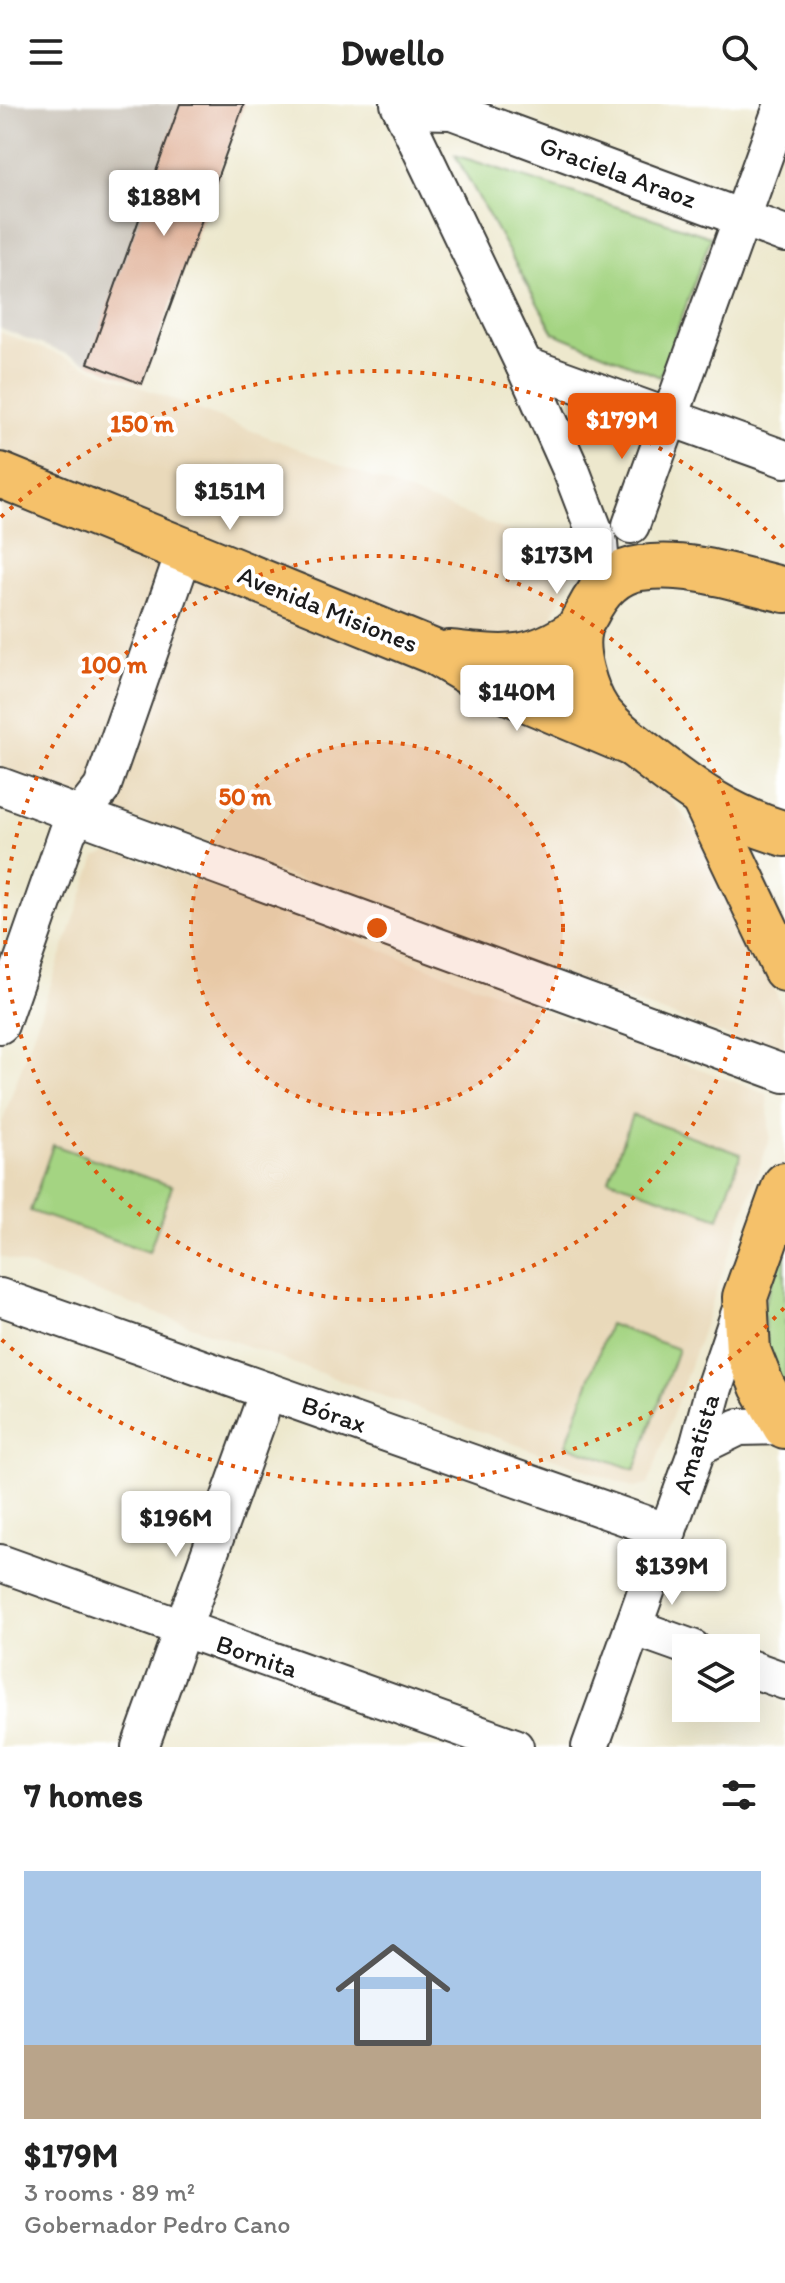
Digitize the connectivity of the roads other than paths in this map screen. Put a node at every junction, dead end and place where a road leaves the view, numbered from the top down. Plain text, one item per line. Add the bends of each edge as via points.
1 (783, 104) edge
2 (402, 106) edge
3 (741, 218) junction
4 (785, 234) edge
5 (524, 365) junction
6 (670, 417) junction
7 (785, 459) edge
8 (571, 470) junction
9 (0, 475) edge
10 (631, 525) junction
11 (185, 550) junction
12 (695, 569) junction
13 (785, 590) edge
14 (588, 612) junction
15 (434, 652) junction
16 (634, 745) junction
17 (0, 786) edge
18 (704, 799) junction
19 (81, 815) junction
20 (785, 834) edge
21 (785, 969) edge
22 (0, 1025) edge
23 (785, 1074) edge
24 (785, 1185) edge
25 (0, 1297) edge
26 (745, 1297) junction
27 (268, 1391) junction
28 (784, 1426) edge
29 (698, 1447) junction
30 (668, 1532) junction
31 (0, 1563) edge
32 (633, 1627) junction
33 (182, 1630) junction
34 (672, 1641) edge
35 (760, 1672) edge
36 (785, 1681) edge
37 (140, 1747) edge
38 (515, 1747) edge
39 (590, 1747) edge

1 - 3 street
2 - 3 street, Graciela Araoz via 452,111
2 - 5 street
3 - 4 street, Graciela Araoz
3 - 6 street
5 - 6 street
5 - 8 street
6 - 7 street
6 - 10 street
8 - 10 street
8 - 14 street via 599,543 601,566
9 - 11 main road, Avenida Misiones
10 - 12 street
11 - 15 main road, Avenida Misiones
11 - 19 street via 102,788
12 - 13 main road, Avenida Misiones
12 - 14 main road, Avenida Misiones via 636,568 614,578
14 - 15 main road, Avenida Misiones via 561,642 515,658
14 - 16 main road via 585,687 600,713
15 - 16 main road, Avenida Misiones via 483,681
16 - 18 main road
17 - 19 street
18 - 20 main road
18 - 21 main road
19 - 22 street via 68,831
19 - 23 street
24 - 26 main road, Amatista
25 - 27 street, Bórax
26 - 28 main road via 748,1351
26 - 29 street, Amatista
27 - 30 street, Bórax
27 - 33 street
28 - 29 street via 739,1427
29 - 30 street, Amatista
30 - 32 street, Amatista
31 - 33 street, Bornita
32 - 34 street
32 - 39 street, Amatista
33 - 37 street
33 - 38 street, Bornita
35 - 36 street

